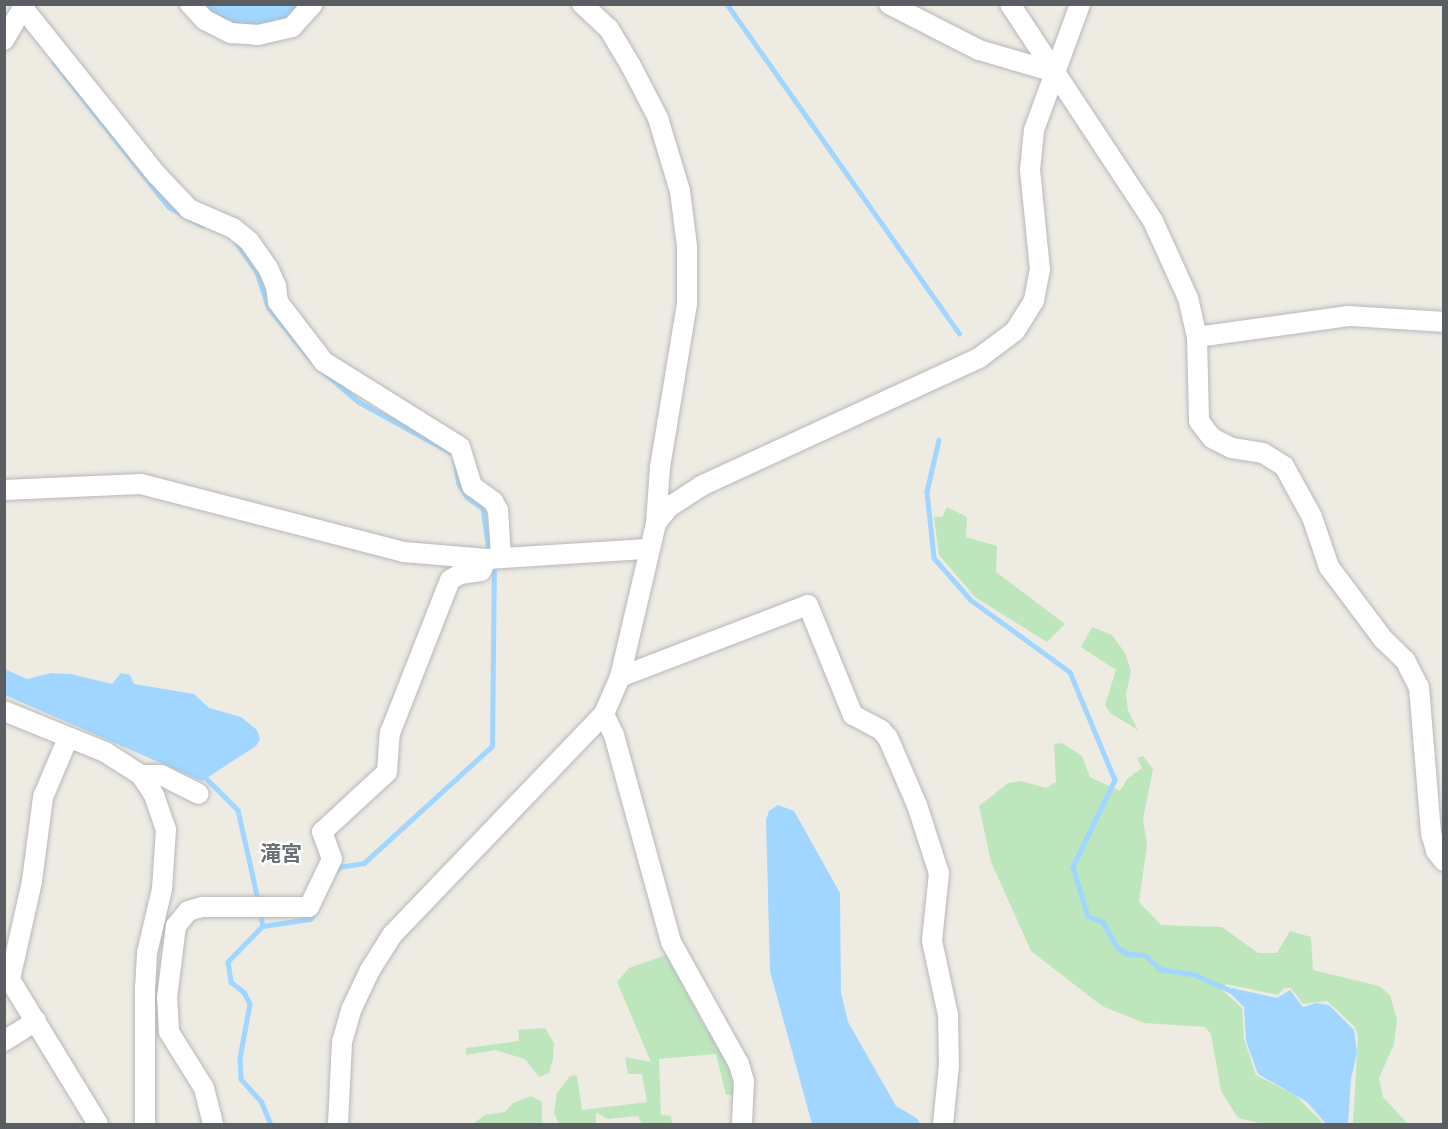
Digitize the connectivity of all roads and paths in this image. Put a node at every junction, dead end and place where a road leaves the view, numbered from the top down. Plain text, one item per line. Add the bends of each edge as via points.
1 (190, 4) edge
2 (313, 4) edge
3 (582, 4) edge
4 (889, 4) edge
5 (1010, 4) edge
6 (1080, 4) edge
7 (24, 6) edge
8 (4, 40) edge
9 (1054, 72) junction
10 (1443, 322) edge
11 (1197, 337) junction
12 (4, 490) edge
13 (656, 523) junction
14 (648, 549) junction
15 (494, 558) junction
16 (621, 677) junction
17 (4, 711) edge
18 (604, 714) junction
19 (68, 738) junction
20 (141, 775) junction
21 (199, 794) dead end
22 (1443, 861) edge
23 (7, 974) edge
24 (36, 1021) junction
25 (4, 1041) edge
26 (98, 1125) edge
27 (145, 1125) edge
28 (213, 1125) edge
29 (338, 1125) edge
30 (742, 1125) edge
31 (944, 1125) edge

1 - 2 street via 205,20 231,33 258,35 292,27
3 - 13 street via 609,29 631,66 658,118 680,191 687,246 687,304 660,468
4 - 9 street via 979,50
5 - 9 street
6 - 9 street
7 - 8 street
7 - 15 street via 157,175 189,208 233,228 249,241 268,268 278,302 324,362 460,447 472,486 493,501 498,510
9 - 11 street via 1153,221 1188,298
9 - 13 street via 1040,110 1032,152 1038,285 1027,315 1015,332 979,358 683,495
10 - 11 street via 1349,315
11 - 22 street via 1199,421 1212,438 1232,448 1263,453 1284,466 1312,517 1329,567 1383,639 1405,660 1419,687 1431,833
12 - 15 street via 141,484 404,552
13 - 14 street
14 - 15 street
14 - 16 street
15 - 28 street via 481,571 450,580 390,733 387,772 322,832 332,859 309,907 202,907 188,911 176,926 167,998 169,1032 204,1088
16 - 18 street
16 - 31 street via 808,605 853,716 881,730 888,738 917,805 939,873 932,940 948,1015 950,1065
17 - 19 street
18 - 29 street via 392,935 356,1000 342,1042
18 - 30 street via 614,735 671,942 739,1064 744,1081
19 - 20 street via 105,752
19 - 23 street via 43,797 32,881
20 - 21 street via 161,776
20 - 27 street via 154,795 166,829 162,889 147,953
23 - 24 street
24 - 25 street
24 - 26 street

